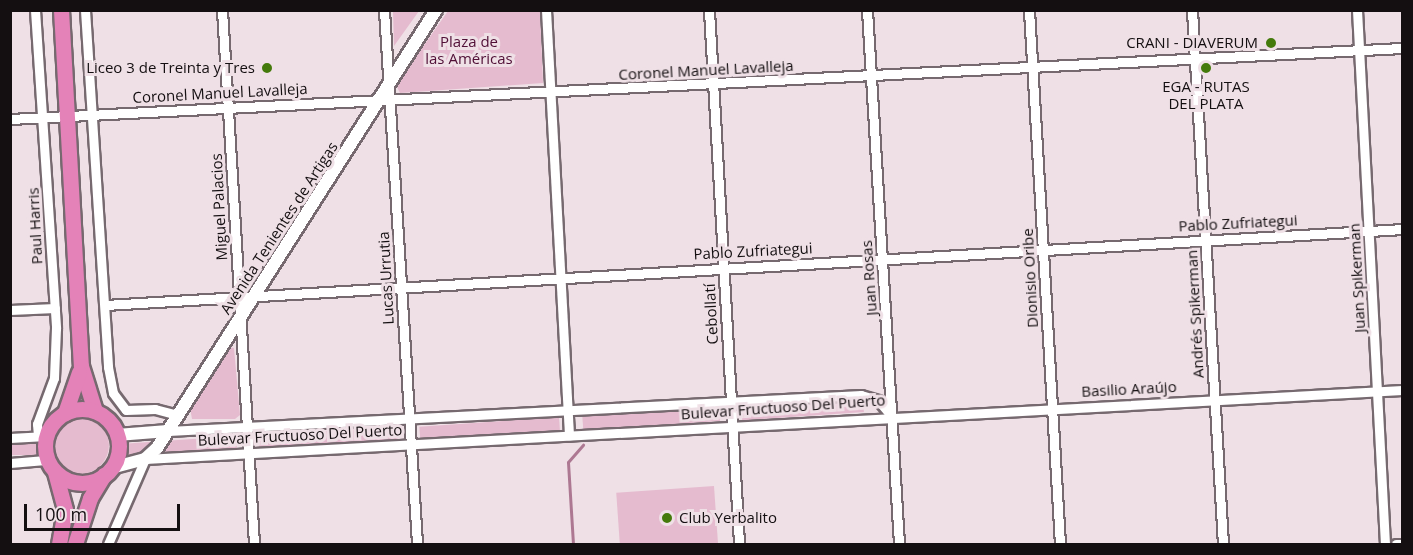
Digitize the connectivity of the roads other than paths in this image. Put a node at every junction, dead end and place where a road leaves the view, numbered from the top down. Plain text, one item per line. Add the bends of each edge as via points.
1 (35, 10) edge
2 (61, 10) edge
3 (85, 10) edge
4 (222, 10) edge
5 (384, 10) edge
6 (436, 10) edge
7 (546, 10) edge
8 (710, 10) edge
9 (867, 10) edge
10 (1029, 10) edge
11 (1192, 10) edge
12 (1357, 10) edge
13 (1402, 48) edge
14 (1359, 51) junction
15 (1195, 59) junction
16 (1033, 67) junction
17 (870, 75) junction
18 (389, 83) junction
19 (714, 86) junction
20 (551, 93) junction
21 (384, 100) junction
22 (228, 109) junction
23 (90, 115) junction
24 (68, 116) junction
25 (44, 117) junction
26 (10, 119) edge
27 (1402, 229) edge
28 (1370, 231) junction
29 (1206, 240) junction
30 (1043, 249) junction
31 (882, 259) junction
32 (724, 268) junction
33 (562, 277) junction
34 (401, 286) junction
35 (239, 297) junction
36 (253, 297) junction
37 (105, 305) junction
38 (55, 308) junction
39 (10, 310) edge
40 (240, 316) junction
41 (81, 366) junction
42 (1402, 390) edge
43 (1379, 391) junction
44 (1215, 399) junction
45 (730, 401) junction
46 (1053, 409) junction
47 (567, 410) junction
48 (95, 411) junction
49 (65, 413) junction
50 (178, 415) junction
51 (893, 417) junction
52 (409, 419) junction
53 (732, 426) junction
54 (246, 428) junction
55 (168, 431) junction
56 (117, 435) junction
57 (568, 435) junction
58 (42, 436) junction
59 (10, 438) edge
60 (410, 445) junction
61 (249, 453) junction
62 (145, 459) junction
63 (10, 463) edge
64 (52, 466) junction
65 (108, 472) junction
66 (59, 544) edge
67 (75, 544) edge
68 (108, 544) edge
69 (254, 544) edge
70 (417, 544) edge
71 (739, 544) edge
72 (899, 544) edge
73 (1060, 544) edge
74 (1223, 544) edge
75 (1385, 544) edge
76 (1396, 544) edge
77 (1402, 544) edge

1 - 25 street, Paul Harris
2 - 24 highway
3 - 23 street
4 - 22 street, Miguel Palacios
5 - 18 street
6 - 18 street, Avenida Tenientes de Artigas
7 - 20 street
8 - 19 street, Cebollatí
9 - 17 street, Juan Rosas
10 - 16 street, Dionisio Oribe
11 - 15 street, Andrés Spikerman
12 - 14 street, Juan Spikerman
13 - 14 street, Coronel Manuel Lavalleja
14 - 15 street, Coronel Manuel Lavalleja
14 - 28 street, Juan Spikerman
15 - 16 street, Coronel Manuel Lavalleja
15 - 29 street, Andrés Spikerman
16 - 17 street, Coronel Manuel Lavalleja
16 - 30 street, Dionisio Oribe
17 - 19 street, Coronel Manuel Lavalleja
17 - 31 street, Juan Rosas
18 - 21 street, Avenida Tenientes de Artigas
19 - 20 street, Coronel Manuel Lavalleja
19 - 32 street, Cebollatí
20 - 21 street, Coronel Manuel Lavalleja
20 - 33 street
21 - 22 street, Coronel Manuel Lavalleja
21 - 34 street, Lucas Urrutia
21 - 36 street, Avenida Tenientes de Artigas
22 - 23 street, Coronel Manuel Lavalleja
22 - 35 street, Miguel Palacios
23 - 24 street, Coronel Manuel Lavalleja
23 - 37 street
24 - 25 street, Coronel Manuel Lavalleja
24 - 41 highway
25 - 26 street, Coronel Manuel Lavalleja
25 - 38 street, Paul Harris
27 - 28 street, Pablo Zufriategui
28 - 29 street, Pablo Zufriategui
28 - 43 street, Juan Spikerman
29 - 30 street, Pablo Zufriategui
29 - 44 street, Andrés Spikerman
30 - 31 street, Pablo Zufriategui
30 - 46 street, Dionisio Oribe
31 - 32 street, Pablo Zufriategui
31 - 51 street, Juan Rosas
32 - 33 street, Pablo Zufriategui
32 - 45 street, Cebollatí
33 - 34 street, Pablo Zufriategui
33 - 47 street
34 - 36 street, Pablo Zufriategui
34 - 52 street, Lucas Urrutia
35 - 36 street, Pablo Zufriategui
35 - 37 street, Pablo Zufriategui
35 - 40 street, Miguel Palacios
36 - 40 street, Avenida Tenientes de Artigas
37 - 50 street via 108,367 120,406 133,412 155,409
38 - 39 street
38 - 58 street, Paul Harris via 54,378 37,424
40 - 50 street, Avenida Tenientes de Artigas
40 - 54 street, Miguel Palacios
41 - 48 highway
41 - 49 highway
42 - 43 street, Basilio Araújo
43 - 44 street, Basilio Araújo
43 - 75 street, Juan Spikerman
44 - 46 street, Basilio Araújo
44 - 74 street, Andrés Spikerman
45 - 47 street, Bulevar Fructuoso Del Puerto
45 - 51 street, Bulevar Fructuoso Del Puerto via 861,394 878,400
45 - 53 street, Cebollatí
46 - 51 street, Basilio Araújo
46 - 73 street, Dionisio Oribe
47 - 52 street, Bulevar Fructuoso Del Puerto
47 - 57 street
48 - 49 highway
48 - 56 highway via 112,425
49 - 58 highway
50 - 55 street, Avenida Tenientes de Artigas
51 - 53 street, Bulevar Fructuoso Del Puerto
51 - 72 street, Juan Rosas
52 - 54 street, Bulevar Fructuoso Del Puerto
52 - 60 street, Lucas Urrutia
53 - 57 street, Bulevar Fructuoso Del Puerto
53 - 71 street, Cebollatí
54 - 55 street, Bulevar Fructuoso Del Puerto
54 - 61 street, Miguel Palacios
55 - 56 street, Bulevar Fructuoso Del Puerto
55 - 62 street, Avenida Tenientes de Artigas via 158,448
56 - 65 highway via 118,452
57 - 60 street, Bulevar Fructuoso Del Puerto
58 - 59 street
58 - 64 highway
60 - 61 street, Bulevar Fructuoso Del Puerto
60 - 70 street, Lucas Urrutia
61 - 62 street, Bulevar Fructuoso Del Puerto
61 - 69 street, Miguel Palacios
62 - 65 street, Bulevar Fructuoso Del Puerto
62 - 68 street
63 - 64 street
64 - 65 highway via 64,478 85,482
64 - 66 highway via 66,510
65 - 67 highway via 90,498
76 - 77 street

